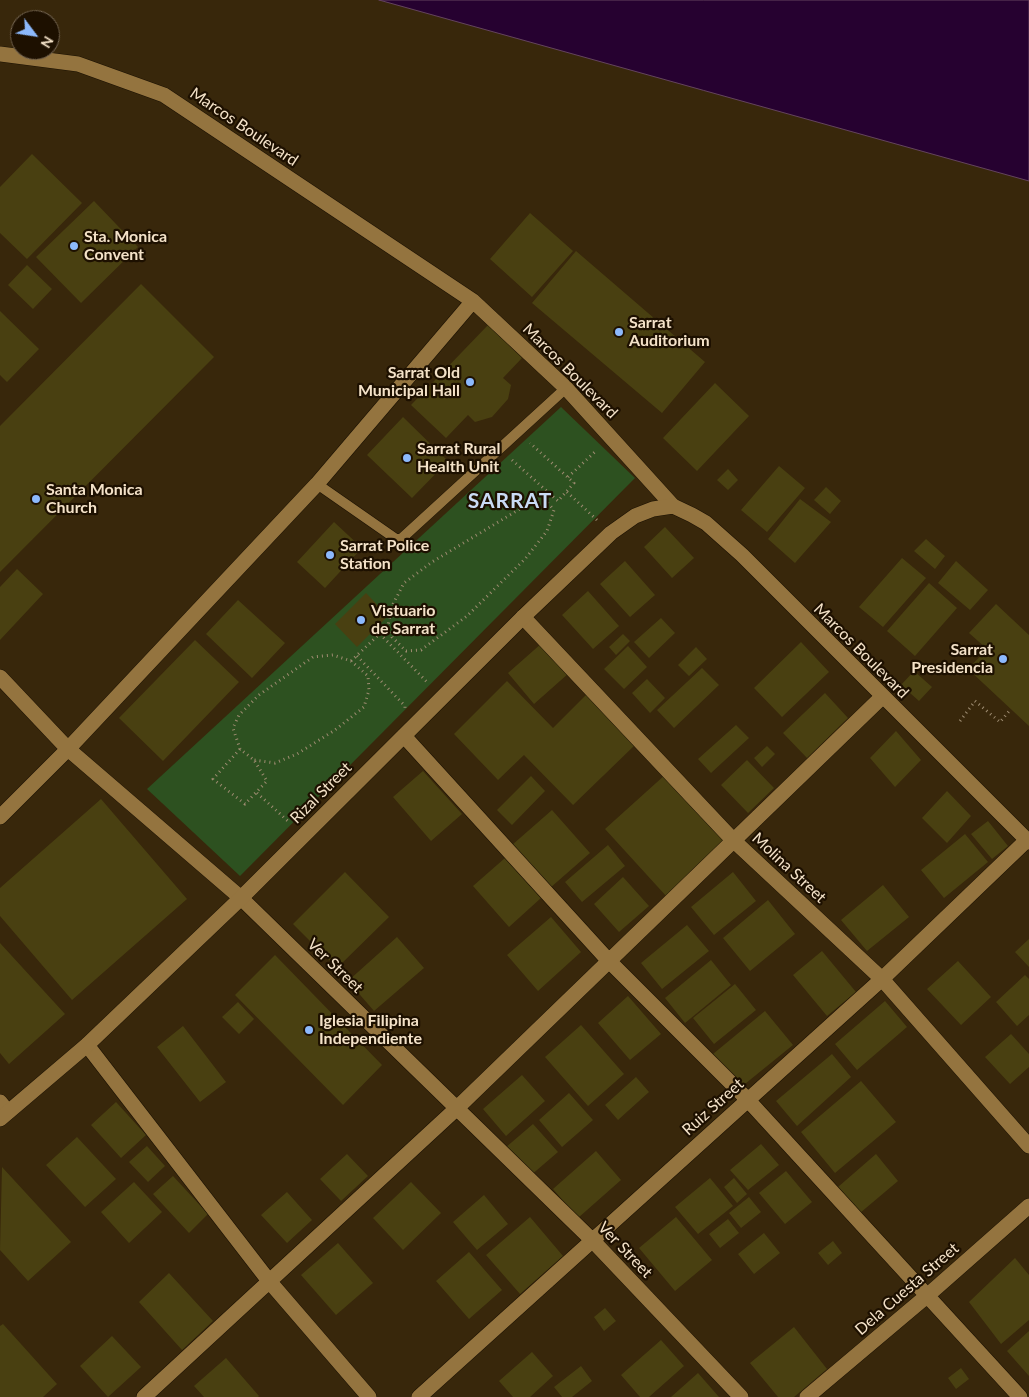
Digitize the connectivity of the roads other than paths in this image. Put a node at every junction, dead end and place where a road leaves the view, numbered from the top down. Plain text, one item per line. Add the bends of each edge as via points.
1 (0, 54) edge
2 (474, 301) junction
3 (566, 388) junction
4 (317, 484) junction
5 (672, 506) junction
6 (523, 617) junction
7 (0, 677) edge
8 (882, 697) junction
9 (404, 736) junction
10 (68, 749) junction
11 (0, 817) edge
12 (734, 840) junction
13 (1028, 841) edge
14 (241, 898) junction
15 (608, 960) junction
16 (882, 979) junction
17 (87, 1045) junction
18 (747, 1100) junction
19 (456, 1109) junction
20 (3, 1111) edge
21 (1029, 1146) edge
22 (1029, 1206) edge
23 (593, 1241) junction
24 (269, 1280) junction
25 (928, 1295) junction
26 (144, 1397) edge
27 (369, 1397) edge
28 (418, 1397) edge
29 (741, 1397) edge
30 (807, 1397) edge
31 (1020, 1397) edge

1 - 2 street, Marcos Boulevard via 78,64 164,95
2 - 3 street, Marcos Boulevard
2 - 4 street
3 - 4 lane via 401,539 396,539
3 - 5 street, Marcos Boulevard
4 - 10 street
5 - 6 street, Rizal Street via 635,516 612,533
5 - 8 street, Marcos Boulevard via 706,523 742,555
6 - 9 street, Rizal Street
6 - 12 street, Molina Street
7 - 10 street, Ver Street
8 - 12 street
8 - 13 street, Marcos Boulevard
9 - 14 street, Rizal Street
9 - 15 street
10 - 11 street
10 - 14 street, Ver Street
12 - 15 street
12 - 16 street, Molina Street
13 - 16 street, Ruiz Street
14 - 17 street, Rizal Street
14 - 19 street, Ver Street
15 - 18 street
15 - 19 street
16 - 18 street, Ruiz Street
16 - 21 street, Molina Street
17 - 20 street, Rizal Street
17 - 24 street
18 - 23 street, Ruiz Street
18 - 25 street
19 - 23 street, Ver Street
19 - 24 street
22 - 25 street, Dela Cuesta Street
23 - 28 street, Ruiz Street
23 - 29 street, Ver Street
24 - 26 street
24 - 27 street
25 - 30 street, Dela Cuesta Street
25 - 31 street

